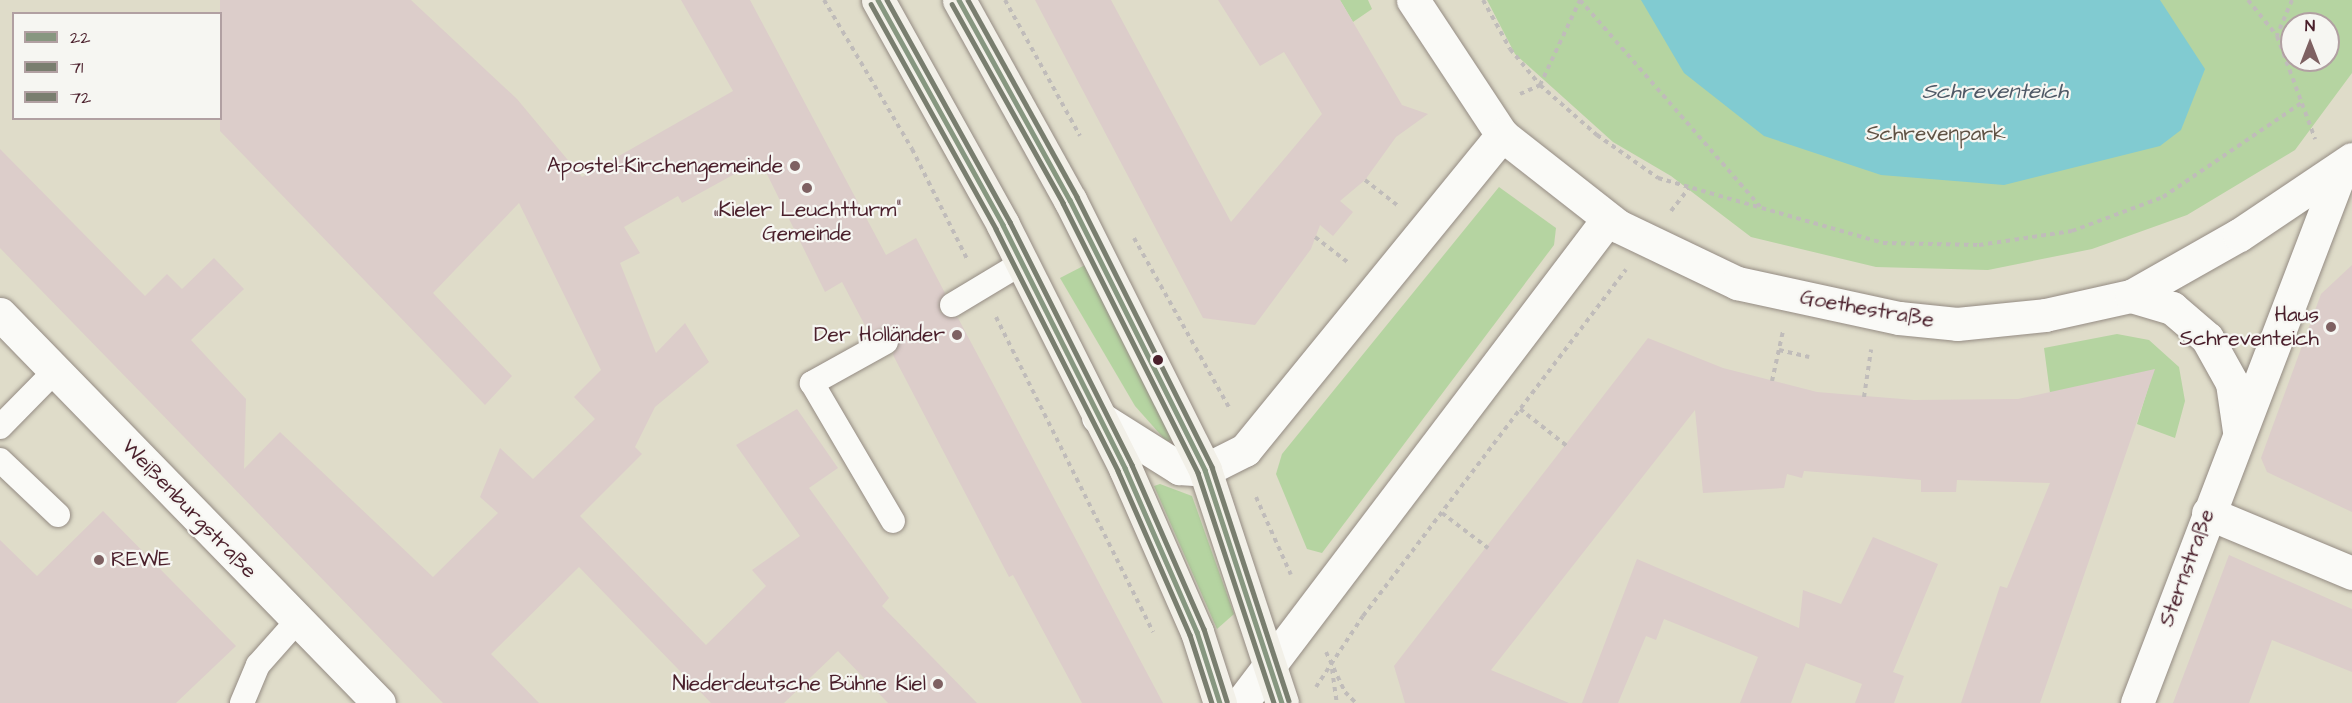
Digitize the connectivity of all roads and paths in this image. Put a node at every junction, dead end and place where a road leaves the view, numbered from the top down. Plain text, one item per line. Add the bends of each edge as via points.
1 (824, 0) edge
2 (878, 0) edge
3 (958, 0) edge
4 (1413, 0) edge
5 (1483, 0) edge
6 (1580, 0) edge
7 (2248, 0) edge
8 (2292, 0) edge
9 (2277, 36) junction
10 (1540, 85) junction
11 (2304, 101) junction
12 (1502, 135) junction
13 (2346, 164) edge
14 (1365, 180) dead end
15 (1689, 188) junction
16 (1400, 207) dead end
17 (1760, 207) junction
18 (1608, 219) junction
19 (1664, 221) dead end
20 (1316, 237) dead end
21 (1633, 260) dead end
22 (1022, 262) junction
23 (1355, 268) dead end
24 (981, 288) junction
25 (1791, 295) junction
26 (2131, 296) junction
27 (952, 305) dead end
28 (0, 314) edge
29 (1876, 314) junction
30 (886, 342) dead end
31 (1779, 350) junction
32 (1809, 357) dead end
33 (55, 371) junction
34 (1772, 381) dead end
35 (1864, 397) dead end
36 (1520, 409) junction
37 (1098, 417) junction
38 (0, 428) edge
39 (2239, 432) junction
40 (1567, 446) dead end
41 (0, 460) edge
42 (1204, 470) junction
43 (1442, 513) junction
44 (2208, 513) junction
45 (58, 515) dead end
46 (893, 521) dead end
47 (1488, 548) dead end
48 (2352, 573) edge
49 (298, 620) junction
50 (1156, 638) dead end
51 (1271, 662) junction
52 (1331, 662) junction
53 (1312, 693) dead end
54 (242, 703) edge
55 (379, 703) edge
56 (1220, 703) edge
57 (1241, 703) edge
58 (1282, 703) edge
59 (1337, 703) edge
60 (1356, 703) edge
61 (2137, 703) edge

1 - 24 path via 912,149
2 - 22 main road
3 - 42 main road via 1070,200
4 - 12 street, Goethestraße
5 - 10 path via 1510,49
6 - 10 path
6 - 17 path
7 - 9 path
8 - 9 path
9 - 11 path
10 - 15 path via 1597,135 1658,178
11 - 13 path via 2314,138
11 - 17 path via 2163,197 2072,231 1979,245 1883,243
12 - 18 street, Goethestraße
12 - 42 street via 1260,435
13 - 26 street, Goethestraße
13 - 39 street, Sternstraße
14 - 16 path
15 - 17 path
15 - 19 path
18 - 25 street, Goethestraße via 1737,283
18 - 51 street
20 - 23 path
21 - 36 path
22 - 24 lane
22 - 37 main road
24 - 27 lane
24 - 50 path
25 - 29 street, Goethestraße
25 - 31 path
26 - 29 street, Goethestraße via 2045,315 1957,324
26 - 39 street, Sternstraße via 2172,308 2207,338 2232,383
28 - 33 street, Weißenburgstraße
29 - 35 path
30 - 46 lane via 812,383
31 - 32 path
31 - 34 path
33 - 38 lane
33 - 49 street, Weißenburgstraße
36 - 40 path
36 - 43 path
37 - 42 street via 1179,468
37 - 56 main road via 1197,632
39 - 44 street, Sternstraße
41 - 45 lane
42 - 51 main road
43 - 47 path
43 - 52 path
44 - 48 street
44 - 61 street, Sternstraße
49 - 54 lane via 258,665
49 - 55 street, Weißenburgstraße
51 - 57 street
51 - 58 main road
52 - 53 path
52 - 59 path
52 - 60 path

